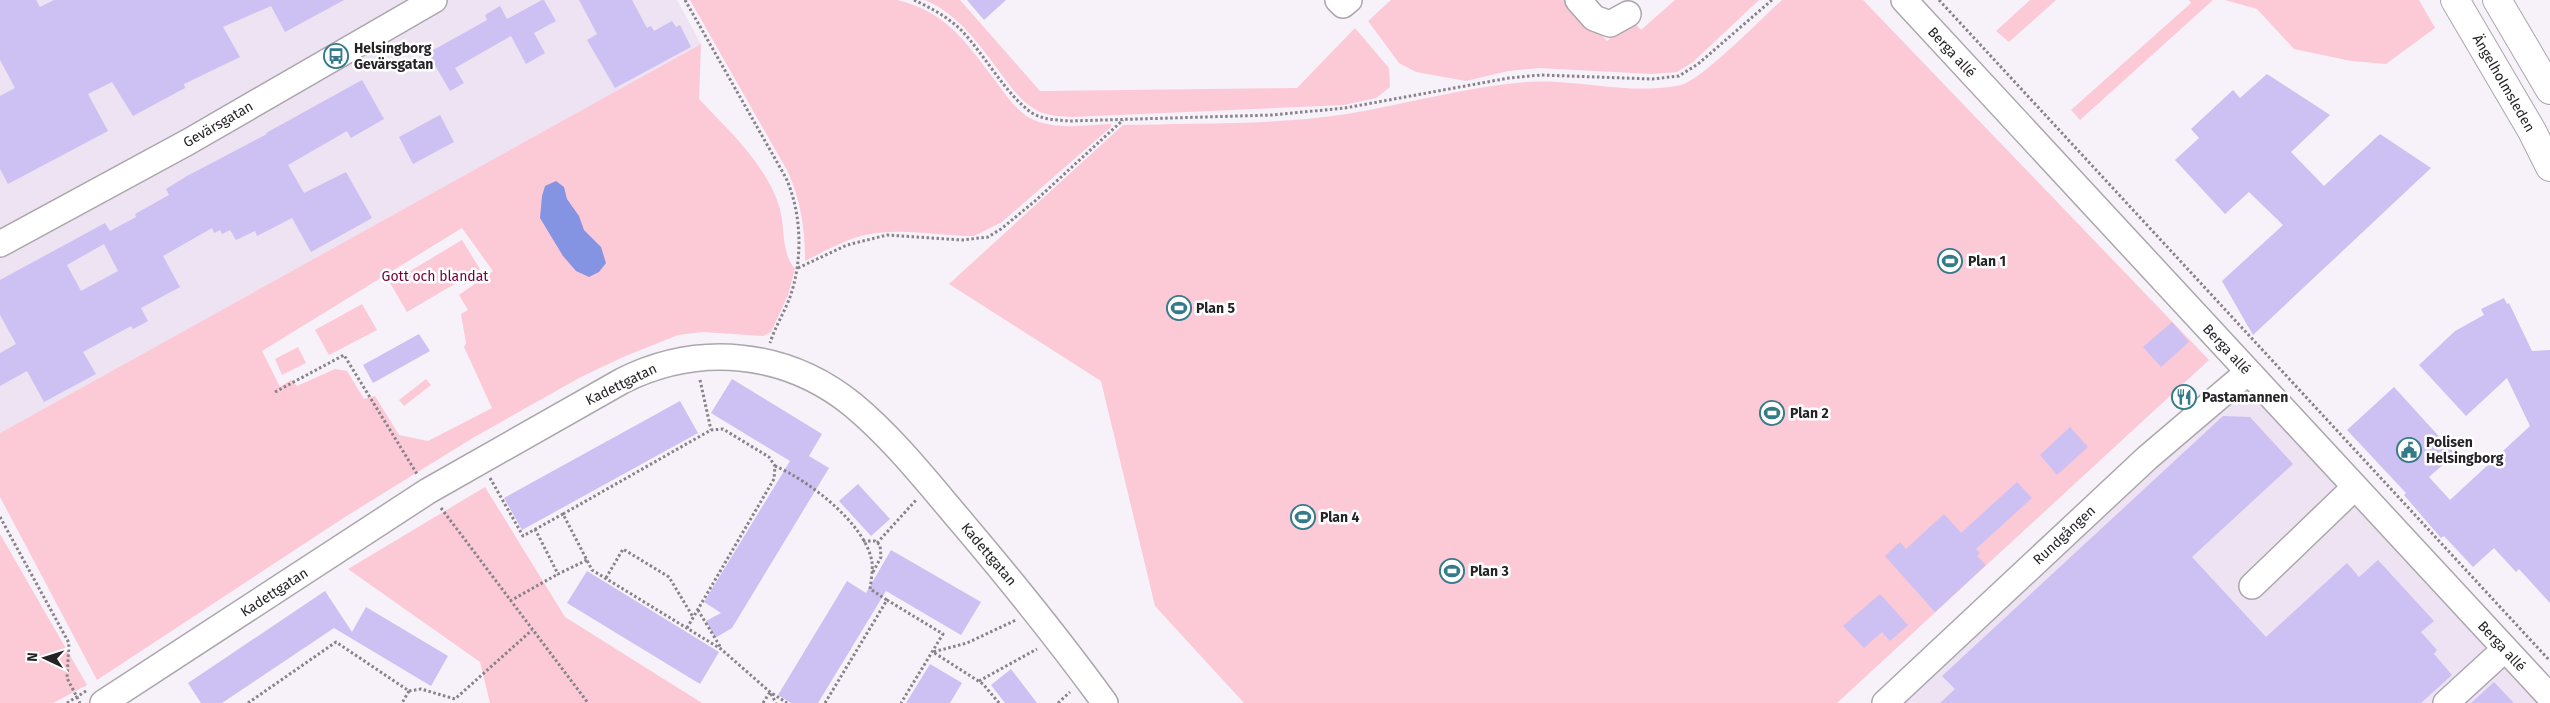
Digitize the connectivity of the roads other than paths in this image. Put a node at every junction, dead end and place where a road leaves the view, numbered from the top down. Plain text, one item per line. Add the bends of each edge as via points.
1 (434, 0) edge
2 (1338, 0) edge
3 (1350, 0) edge
4 (1578, 0) edge
5 (1904, 0) edge
6 (2439, 0) edge
7 (2455, 0) edge
8 (2497, 0) edge
9 (1628, 14) dead end
10 (2550, 90) edge
11 (2532, 131) junction
12 (2550, 167) edge
13 (0, 244) edge
14 (2248, 372) junction
15 (2355, 487) junction
16 (2252, 586) dead end
17 (2505, 649) junction
18 (2550, 697) edge
19 (1899, 699) edge
20 (103, 703) edge
21 (1105, 703) edge
22 (2446, 703) edge

1 - 13 street, Gevärsgatan via 188,142
2 - 3 street via 1343,6
4 - 9 street via 1594,18 1610,24
5 - 14 street, Berga allé
6 - 11 highway
7 - 11 highway, Ängelholmsleden
8 - 10 highway
11 - 12 highway, Ängelholmsleden
14 - 15 street, Berga allé
14 - 19 street, Rundgången via 2147,458
15 - 16 street
15 - 17 street, Berga allé
17 - 18 street, Berga allé
17 - 22 street
20 - 21 street, Kadettgatan via 480,460 638,373 694,357 751,359 805,376 852,404 930,485 1036,610

